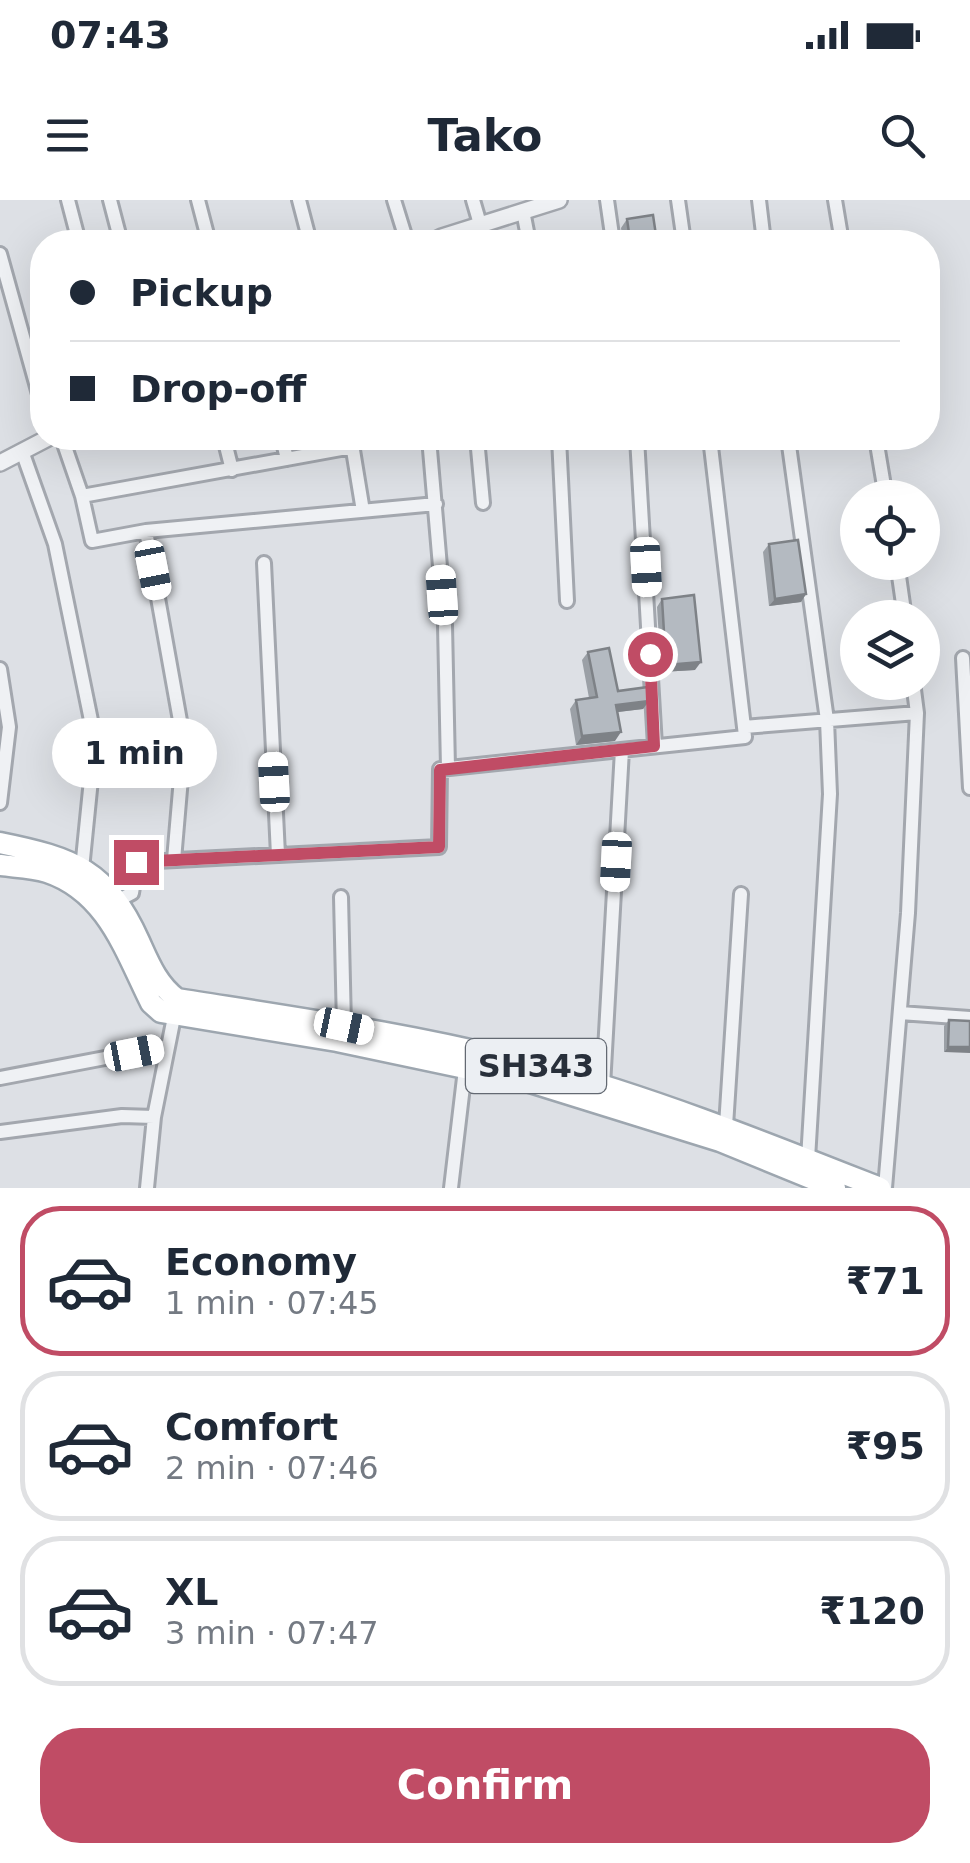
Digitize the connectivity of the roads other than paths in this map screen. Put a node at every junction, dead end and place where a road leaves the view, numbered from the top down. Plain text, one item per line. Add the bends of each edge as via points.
1 (68, 200) edge
2 (110, 200) edge
3 (198, 200) edge
4 (299, 200) edge
5 (394, 200) edge
6 (473, 200) edge
7 (559, 200) edge
8 (607, 200) edge
9 (678, 200) edge
10 (759, 200) edge
11 (835, 200) edge
12 (523, 211) junction
13 (480, 224) junction
14 (76, 230) edge
15 (118, 230) edge
16 (205, 230) edge
17 (307, 230) edge
18 (403, 230) edge
19 (465, 230) edge
20 (527, 230) edge
21 (611, 230) edge
22 (682, 230) edge
23 (763, 230) edge
24 (840, 230) edge
25 (0, 254) edge
26 (30, 362) edge
27 (30, 447) edge
28 (66, 450) edge
29 (227, 450) edge
30 (285, 450) edge
31 (321, 450) edge
32 (352, 450) edge
33 (431, 450) edge
34 (477, 450) edge
35 (561, 450) edge
36 (638, 450) edge
37 (711, 450) edge
38 (790, 450) edge
39 (878, 450) edge
40 (22, 451) junction
41 (287, 459) junction
42 (0, 463) edge
43 (232, 470) junction
44 (883, 480) edge
45 (82, 496) junction
46 (483, 503) dead end
47 (436, 504) junction
48 (362, 510) junction
49 (146, 531) junction
50 (264, 564) dead end
51 (568, 601) dead end
52 (963, 658) dead end
53 (0, 669) edge
54 (915, 700) edge
55 (917, 713) junction
56 (827, 720) junction
57 (744, 727) junction
58 (654, 746) junction
59 (622, 750) junction
60 (448, 768) junction
61 (970, 788) edge
62 (0, 803) edge
63 (0, 843) edge
64 (278, 855) junction
65 (174, 860) junction
66 (0, 864) edge
67 (82, 869) junction
68 (741, 894) dead end
69 (340, 897) dead end
70 (119, 900) junction
71 (176, 1008) junction
72 (900, 1012) junction
73 (970, 1018) edge
74 (344, 1026) junction
75 (168, 1046) junction
76 (467, 1059) junction
77 (0, 1078) edge
78 (603, 1086) junction
79 (154, 1117) junction
80 (726, 1126) junction
81 (0, 1132) edge
82 (808, 1159) junction
83 (148, 1188) edge
84 (451, 1188) edge
85 (835, 1188) edge
86 (882, 1188) edge

1 - 14 street
2 - 15 street
3 - 16 street
4 - 17 street
5 - 18 street
6 - 13 street
7 - 12 street
8 - 21 street
9 - 22 street
10 - 23 street
11 - 24 street
12 - 13 street
12 - 20 street
13 - 19 street
25 - 26 street
27 - 40 street
28 - 45 street
29 - 43 street
30 - 41 street
31 - 41 street
32 - 48 street
33 - 47 street
34 - 46 street
35 - 51 street
36 - 58 street
37 - 57 street
38 - 56 street
39 - 44 street
40 - 42 street
40 - 67 street via 55,544 94,740
41 - 43 street
43 - 45 street
45 - 49 street via 92,541
47 - 48 street
47 - 60 street
48 - 49 street
49 - 65 street via 184,743
50 - 64 street
52 - 61 street
53 - 62 street via 9,727
54 - 55 street
55 - 56 street
55 - 72 street
56 - 57 street
56 - 82 street via 830,794
57 - 58 street via 745,737
58 - 59 street
59 - 60 street
59 - 78 street
60 - 64 street via 440,770 439,847
63 - 67 main road
64 - 65 street
65 - 70 street via 136,862 132,893
66 - 71 main road via 72,882 114,925 150,1003 160,1012
67 - 70 main road
68 - 80 street
69 - 74 street
70 - 71 main road
71 - 74 main road, SH343
71 - 75 street
71 - 76 main road, SH343
72 - 73 street
72 - 86 street
74 - 76 main road, SH343
75 - 77 street
75 - 79 street
76 - 78 main road, SH343 via 534,1066
76 - 84 street
76 - 85 main road, SH343 via 658,1120
78 - 80 main road, SH343
79 - 81 street
79 - 83 street
80 - 82 main road, SH343
82 - 86 main road, SH343

